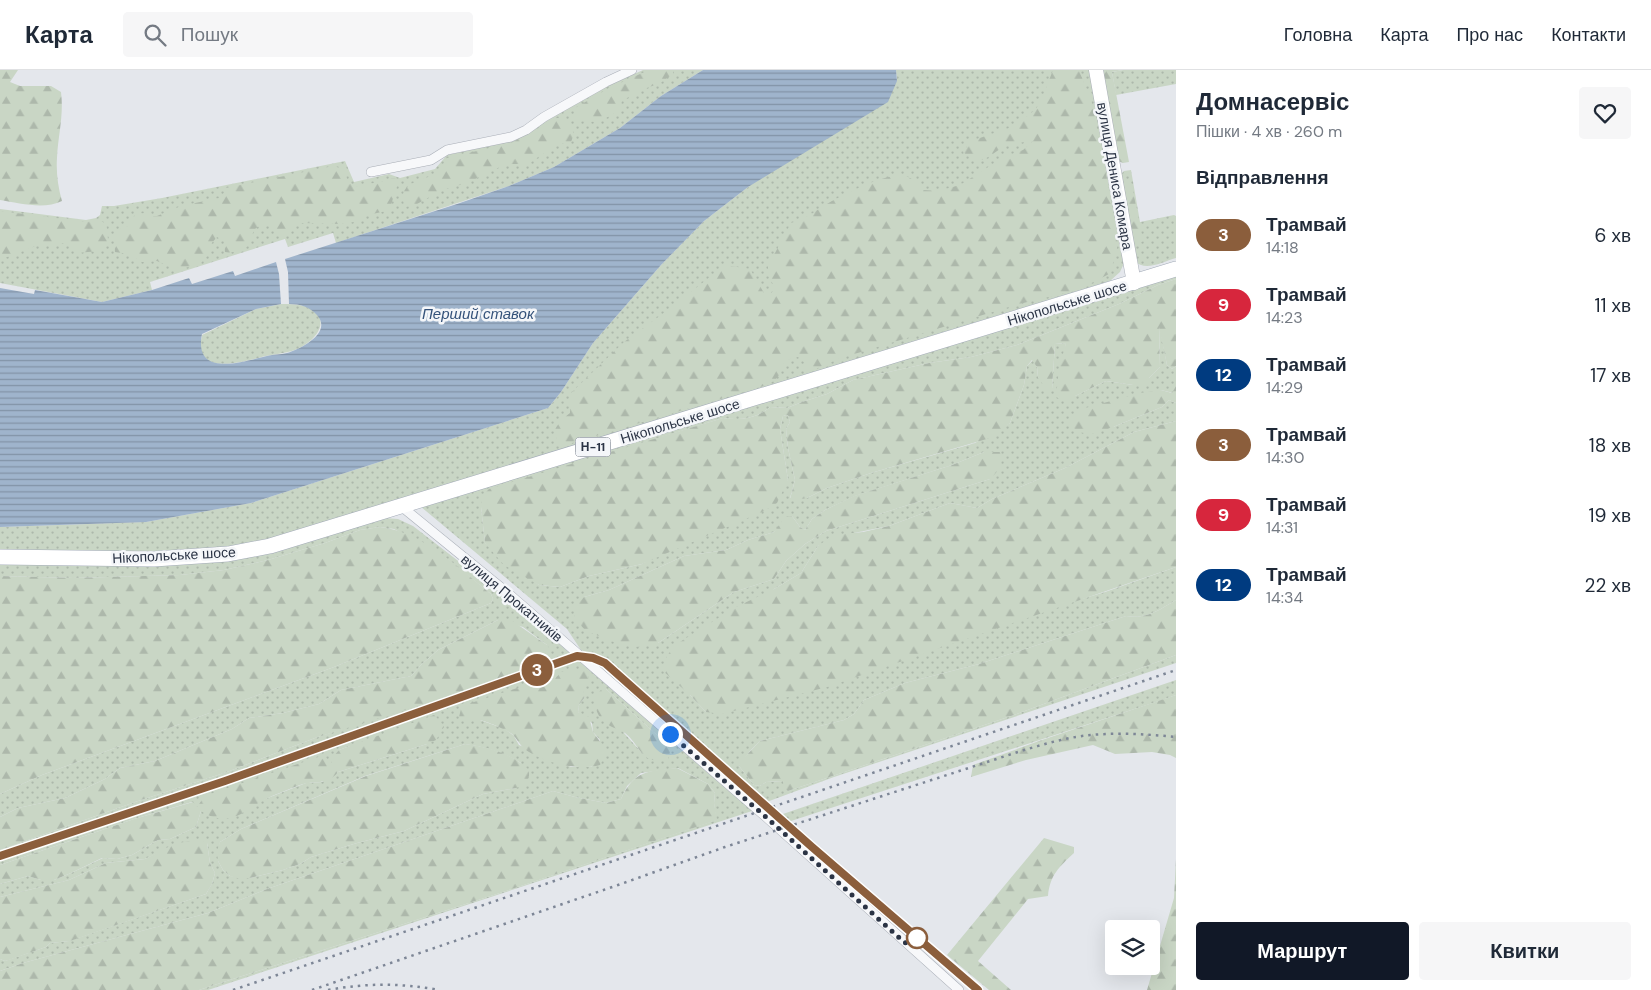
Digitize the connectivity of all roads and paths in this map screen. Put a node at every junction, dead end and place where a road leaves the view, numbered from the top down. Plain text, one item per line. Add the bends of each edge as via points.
1 (632, 70) edge
2 (1096, 70) edge
3 (371, 172) dead end
4 (1176, 269) edge
5 (1134, 283) junction
6 (401, 506) junction
7 (0, 557) edge
8 (959, 990) edge

1 - 3 street via 526,130 447,150 430,160
2 - 5 street, вулиця Дениса Комара
4 - 5 main road, Нікопольське шосе / Н-11
5 - 6 main road, Нікопольське шосе / Н-11
6 - 7 main road, Нікопольське шосе / Н-11 via 270,546 228,554 154,559
6 - 8 street, вулиця Прокатників via 510,594

